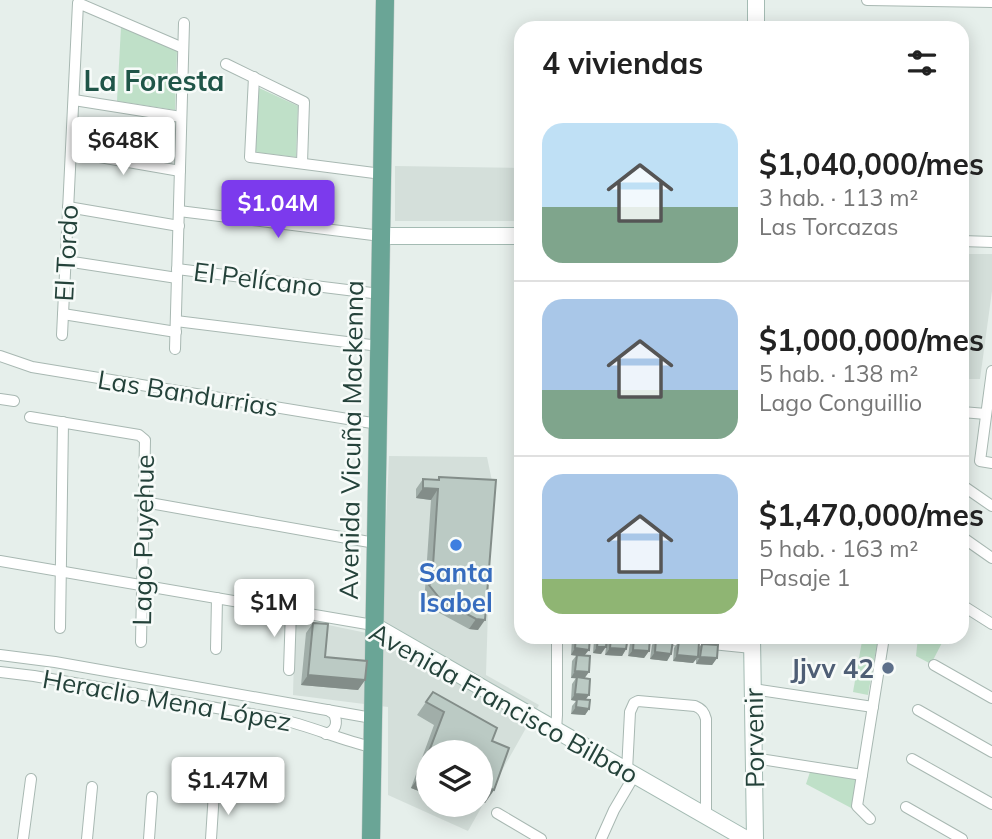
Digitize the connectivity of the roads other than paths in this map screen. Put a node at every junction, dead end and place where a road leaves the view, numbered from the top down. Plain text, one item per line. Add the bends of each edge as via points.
1 (385, 0) edge
2 (756, 0) edge
3 (867, 0) edge
4 (992, 2) edge
5 (756, 21) edge
6 (184, 23) dead end
7 (183, 48) junction
8 (226, 64) dead end
9 (254, 77) junction
10 (74, 100) junction
11 (181, 117) junction
12 (71, 152) junction
13 (302, 163) junction
14 (180, 171) junction
15 (382, 174) junction
16 (68, 207) junction
17 (179, 211) junction
18 (179, 226) junction
19 (381, 236) junction
20 (514, 236) edge
21 (969, 241) edge
22 (992, 242) edge
23 (66, 261) junction
24 (177, 274) junction
25 (380, 293) junction
26 (63, 314) junction
27 (176, 327) junction
28 (62, 335) dead end
29 (379, 346) junction
30 (175, 349) dead end
31 (0, 356) edge
32 (992, 371) edge
33 (0, 399) edge
34 (14, 401) dead end
35 (969, 413) edge
36 (986, 414) junction
37 (30, 416) dead end
38 (63, 422) junction
39 (378, 424) junction
40 (992, 463) edge
41 (969, 490) edge
42 (144, 502) junction
43 (992, 506) edge
44 (969, 542) edge
45 (375, 543) junction
46 (992, 558) edge
47 (0, 561) edge
48 (61, 572) junction
49 (142, 585) junction
50 (217, 598) junction
51 (969, 609) edge
52 (291, 611) junction
53 (992, 624) edge
54 (373, 625) junction
55 (60, 628) dead end
56 (141, 642) dead end
57 (557, 644) edge
58 (752, 644) edge
59 (883, 644) edge
60 (216, 649) dead end
61 (0, 655) edge
62 (934, 665) dead end
63 (289, 670) dead end
64 (0, 672) edge
65 (144, 678) junction
66 (753, 689) junction
67 (144, 695) junction
68 (992, 698) edge
69 (873, 707) junction
70 (328, 710) junction
71 (918, 710) dead end
72 (372, 718) junction
73 (556, 730) junction
74 (327, 734) junction
75 (372, 747) junction
76 (992, 752) edge
77 (754, 758) junction
78 (912, 759) dead end
79 (631, 773) junction
80 (862, 775) junction
81 (31, 779) dead end
82 (92, 788) dead end
83 (214, 792) dead end
84 (152, 797) dead end
85 (992, 804) edge
86 (906, 807) dead end
87 (497, 813) dead end
88 (706, 816) junction
89 (870, 819) dead end
90 (23, 839) edge
91 (87, 839) edge
92 (149, 839) edge
93 (211, 839) edge
94 (371, 839) edge
95 (541, 839) edge
96 (601, 839) edge
97 (746, 839) edge
98 (755, 839) edge
99 (962, 839) edge

1 - 15 main road, Avenida Vicuña Mackenna
2 - 5 main road
3 - 4 street
6 - 7 street
7 - 10 street, El Tordo via 78,3
7 - 11 street
8 - 9 street
9 - 13 street via 304,102
9 - 13 street via 250,157
10 - 11 street
10 - 12 street, El Tordo
11 - 14 street
12 - 14 street
12 - 16 street, El Tordo
13 - 15 street
14 - 17 street
15 - 19 main road, Avenida Vicuña Mackenna
16 - 18 street
16 - 23 street, El Tordo
17 - 18 street
17 - 19 street
18 - 24 street
19 - 20 main road
19 - 25 main road, Avenida Vicuña Mackenna
21 - 22 street
23 - 24 street, El Pelícano
23 - 26 street, El Tordo
24 - 25 street, El Pelícano
24 - 27 street
25 - 29 main road, Avenida Vicuña Mackenna
26 - 27 street
26 - 28 street, El Tordo
27 - 29 street
27 - 30 street
29 - 39 main road, Avenida Vicuña Mackenna
31 - 39 street, Las Bandurrias via 33,368
32 - 36 street
33 - 34 street
35 - 36 street
36 - 40 street via 980,461
37 - 38 street
38 - 42 street, Lago Puyehue via 143,438
38 - 48 street
39 - 45 main road, Avenida Vicuña Mackenna
41 - 43 street
42 - 45 street
42 - 49 street, Lago Puyehue
44 - 46 street
45 - 54 main road, Avenida Vicuña Mackenna
47 - 48 street, Avenida Francisco Bilbao
48 - 49 street, Avenida Francisco Bilbao
48 - 55 street
49 - 50 street, Avenida Francisco Bilbao
49 - 56 street, Lago Puyehue
50 - 52 street, Avenida Francisco Bilbao
50 - 60 street
51 - 53 street
52 - 54 street, Avenida Francisco Bilbao
52 - 63 street
54 - 72 main road, Avenida Vicuña Mackenna
54 - 73 main road, Avenida Francisco Bilbao
57 - 73 street
58 - 66 main road, Porvenir
59 - 69 street
61 - 65 street, Heraclio Mena López
62 - 68 street
64 - 67 street, Heraclio Mena López
65 - 67 street via 137,687
65 - 70 street, Heraclio Mena López
66 - 69 street
66 - 77 main road, Porvenir
67 - 74 street, Heraclio Mena López via 279,719
69 - 80 street
70 - 72 street, Heraclio Mena López
70 - 74 street via 336,724
71 - 76 street
72 - 75 main road, Avenida Vicuña Mackenna
73 - 79 main road, Avenida Francisco Bilbao
74 - 75 street, Heraclio Mena López
75 - 94 main road, Avenida Vicuña Mackenna
77 - 80 street
77 - 98 main road, Porvenir
78 - 85 street
79 - 88 main road, Avenida Francisco Bilbao
79 - 88 street via 630,712 634,703 695,706 706,719
79 - 96 street
80 - 89 street via 857,806
81 - 90 street
82 - 91 street
83 - 93 street
84 - 92 street
86 - 99 street
87 - 95 street
88 - 97 main road, Avenida Francisco Bilbao

